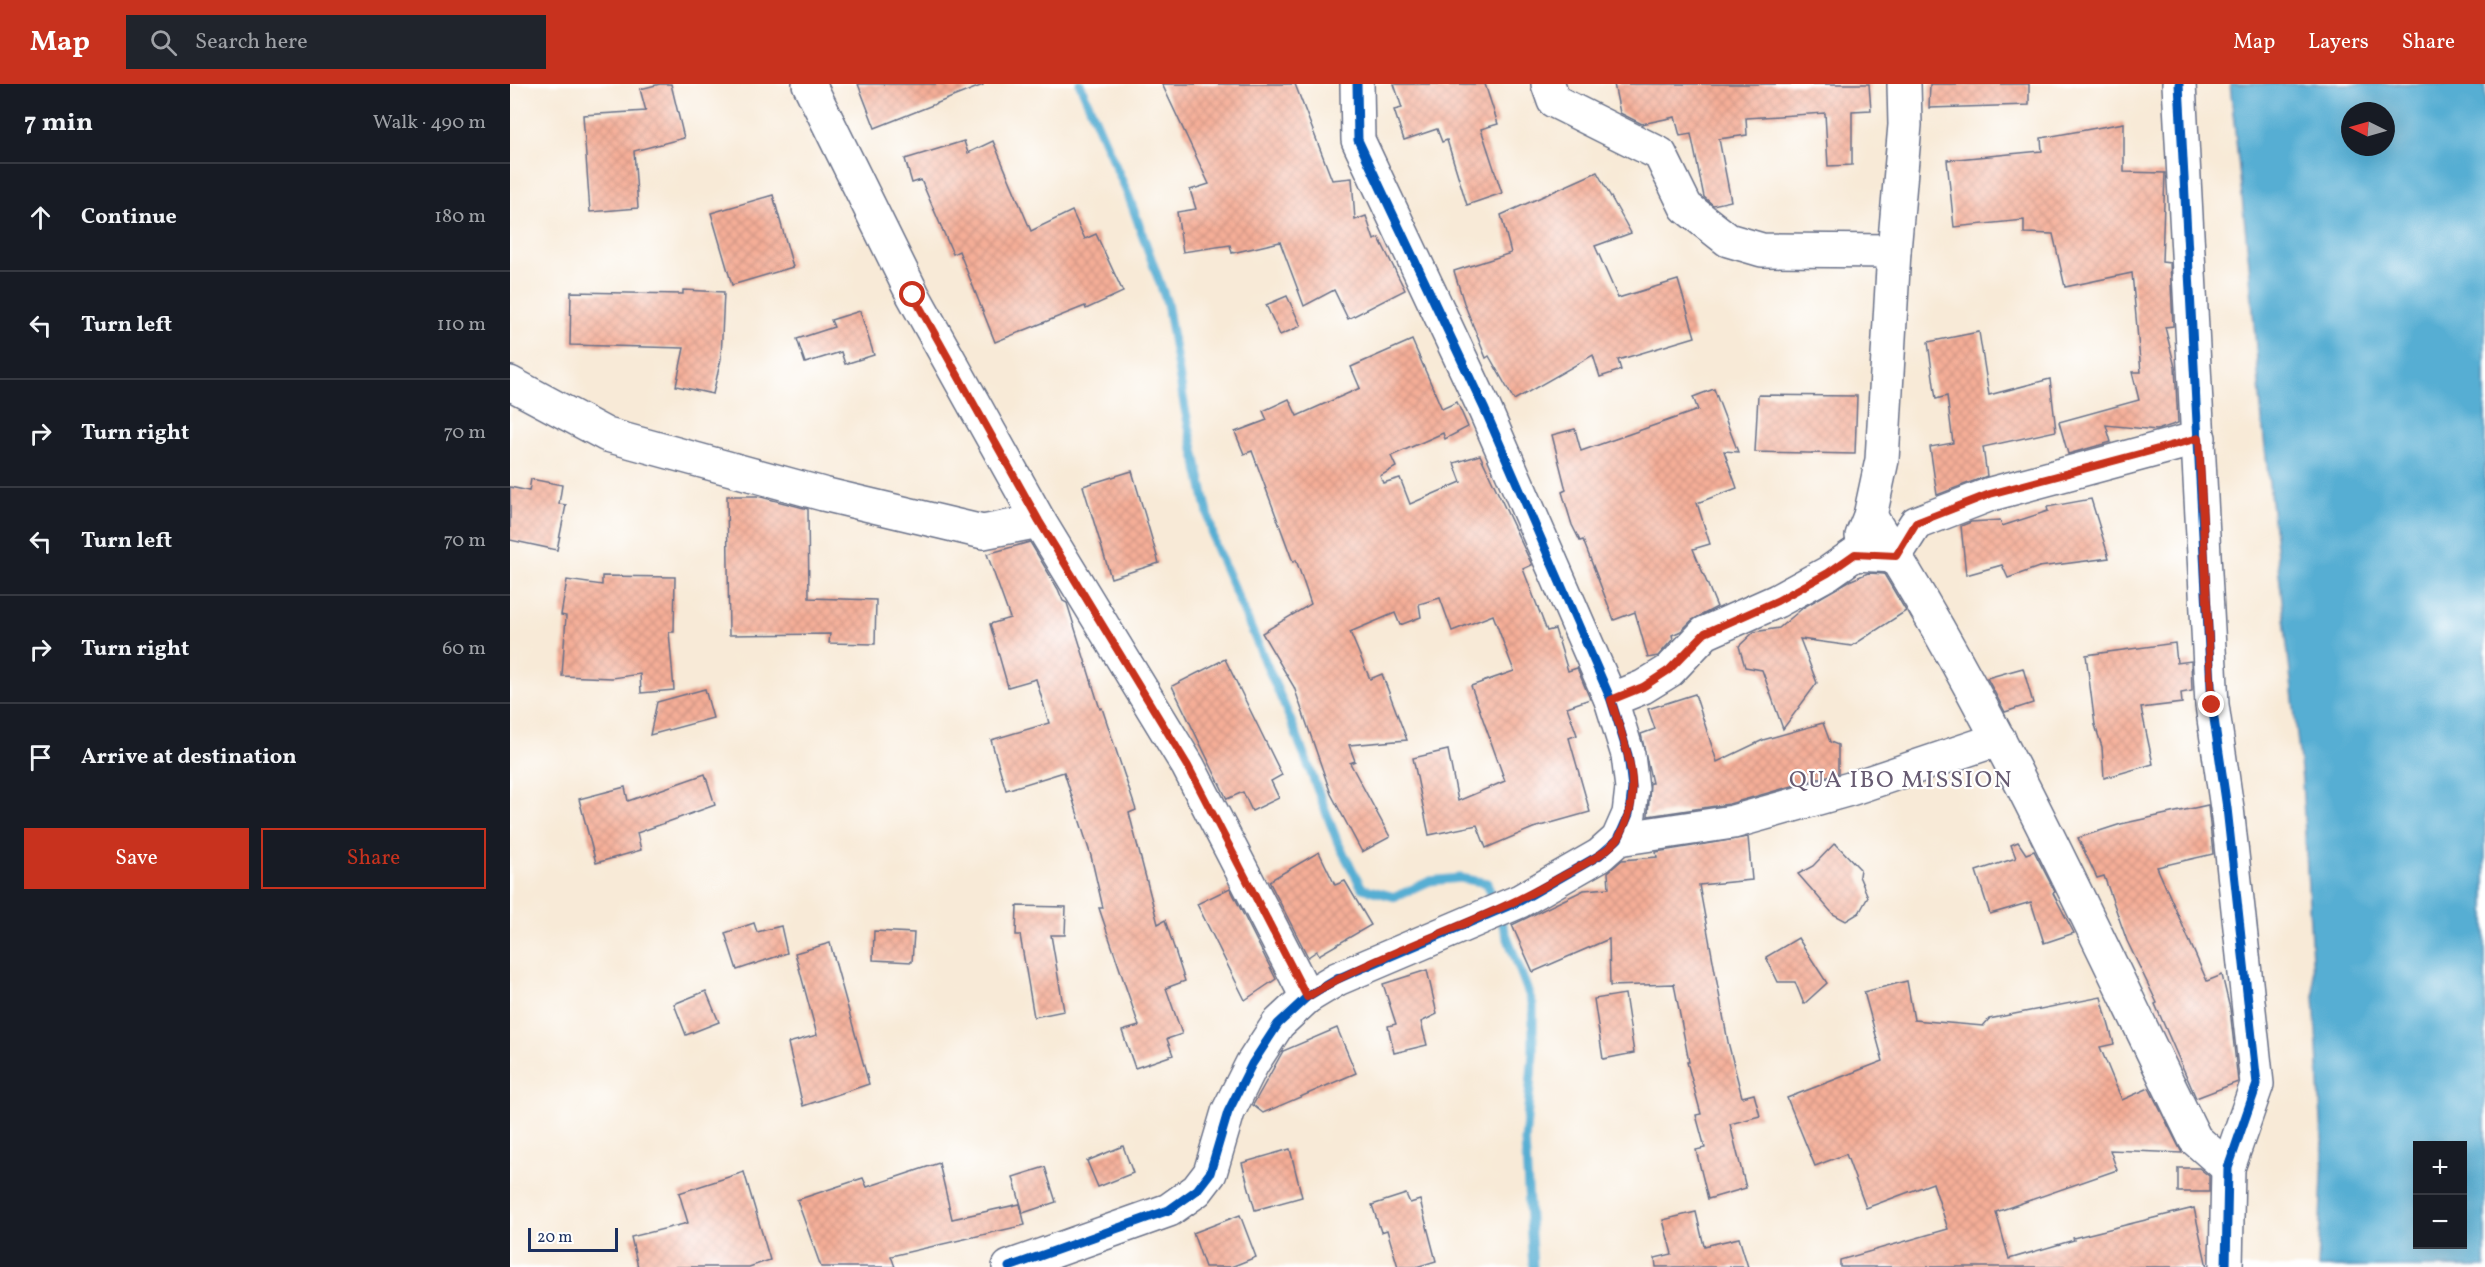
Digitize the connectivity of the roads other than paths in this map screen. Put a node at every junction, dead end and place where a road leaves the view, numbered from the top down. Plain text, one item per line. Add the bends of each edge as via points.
1 (809, 84) edge
2 (1357, 84) edge
3 (1548, 84) edge
4 (1904, 84) edge
5 (2179, 84) edge
6 (1894, 251) junction
7 (510, 382) edge
8 (2199, 438) junction
9 (1870, 516) junction
10 (1039, 521) junction
11 (1855, 554) junction
12 (1896, 556) junction
13 (1611, 700) junction
14 (1999, 739) junction
15 (1618, 839) junction
16 (1307, 997) junction
17 (2228, 1168) junction
18 (1009, 1267) edge
19 (2226, 1267) edge

1 - 10 street via 913,295
2 - 13 street via 1358,140 1485,410
3 - 6 street via 1554,101 1660,154 1686,207 1728,240 1762,250
4 - 6 street via 1905,125
5 - 8 street
6 - 9 street via 1882,460
7 - 10 street via 607,435 823,494 983,532
8 - 12 street via 1990,494 1916,523
8 - 17 street via 2212,705 2257,1084
9 - 11 street
9 - 12 street
10 - 16 street via 1188,766
11 - 12 street
11 - 13 street via 1777,601 1705,633 1669,670 1643,687
12 - 14 street
13 - 15 street via 1628,755 1632,788 1629,814
14 - 15 street via 1850,789 1733,822
14 - 17 street via 2195,1139
15 - 16 street via 1600,855 1516,902 1337,979
16 - 18 street via 1278,1024 1252,1064 1228,1112 1210,1173 1197,1190 1169,1210
17 - 19 street

